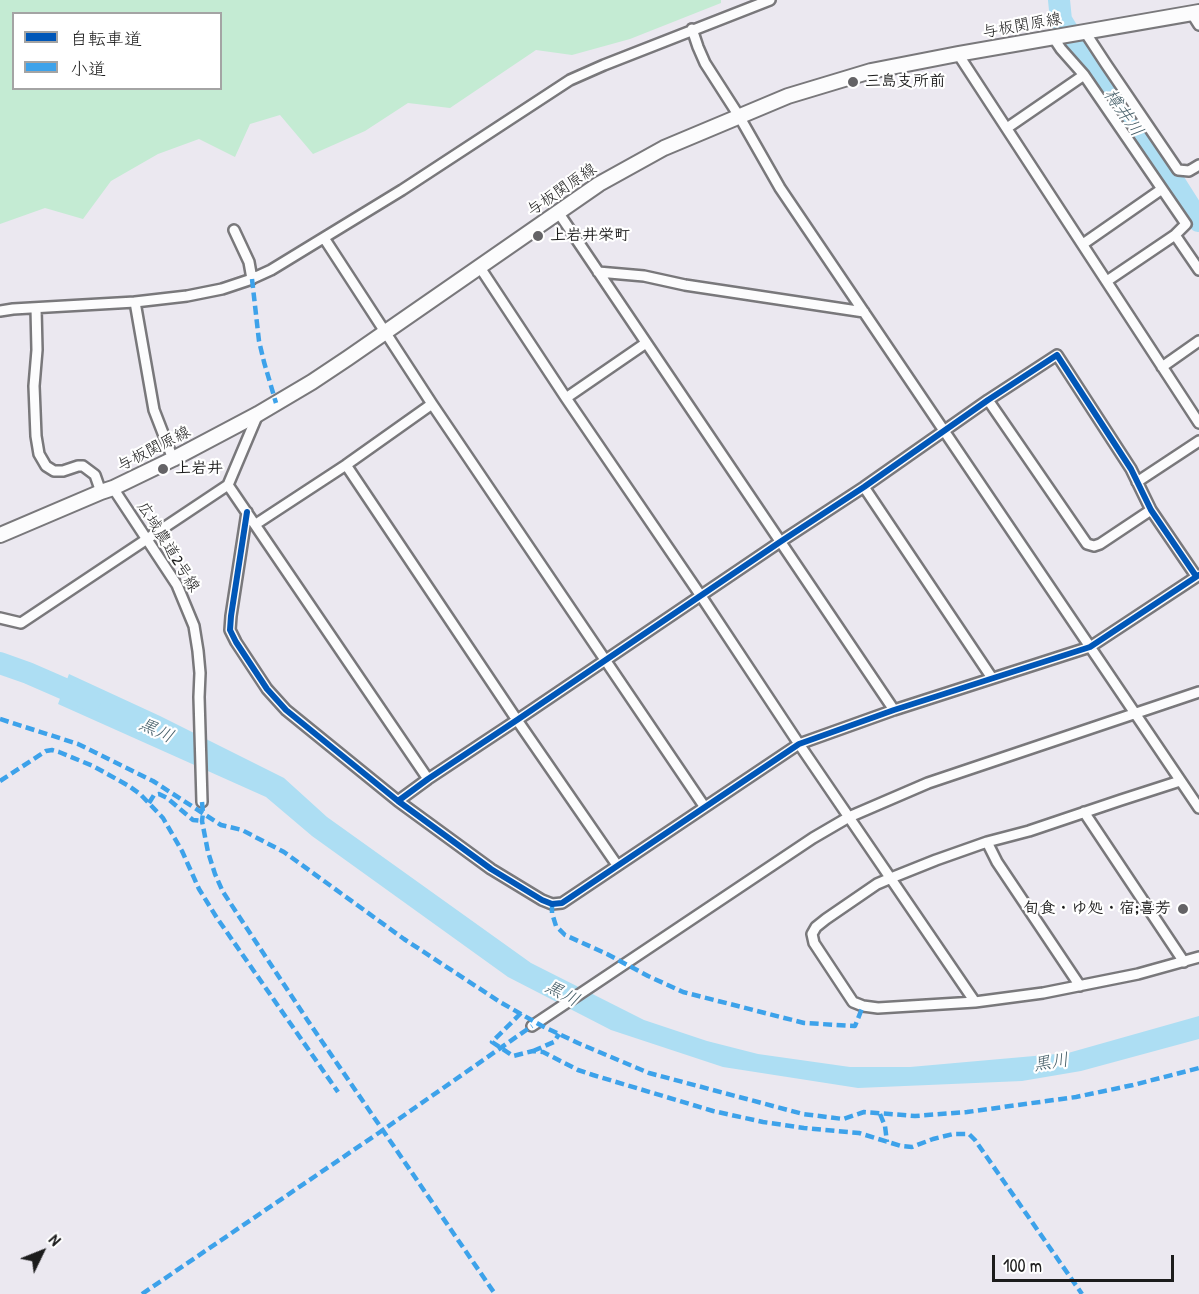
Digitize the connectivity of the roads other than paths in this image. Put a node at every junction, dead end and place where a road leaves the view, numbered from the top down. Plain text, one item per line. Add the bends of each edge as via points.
1 (770, 0) edge
2 (1197, 17) edge
3 (692, 29) junction
4 (1085, 32) junction
5 (1053, 37) junction
6 (958, 54) junction
7 (1084, 75) junction
8 (740, 116) junction
9 (1007, 128) junction
10 (1199, 165) edge
11 (1162, 189) junction
12 (558, 212) junction
13 (234, 230) dead end
14 (1175, 235) junction
15 (324, 238) junction
16 (1083, 244) junction
17 (479, 266) junction
18 (1199, 270) edge
19 (598, 272) junction
20 (252, 279) junction
21 (1107, 281) junction
22 (135, 302) junction
23 (36, 308) junction
24 (0, 311) edge
25 (864, 312) junction
26 (384, 333) junction
27 (1199, 341) edge
28 (646, 343) junction
29 (1162, 367) junction
30 (566, 398) junction
31 (988, 400) junction
32 (432, 404) junction
33 (258, 414) junction
34 (1199, 423) edge
35 (944, 431) junction
36 (1199, 441) edge
37 (173, 459) junction
38 (346, 465) junction
39 (1137, 482) junction
40 (228, 485) junction
41 (864, 487) junction
42 (107, 490) junction
43 (1151, 510) junction
44 (247, 512) junction
45 (256, 524) junction
46 (0, 535) edge
47 (148, 540) junction
48 (780, 542) junction
49 (1198, 575) edge
50 (701, 596) junction
51 (0, 618) edge
52 (1090, 646) junction
53 (606, 660) junction
54 (992, 678) junction
55 (1199, 692) edge
56 (894, 710) junction
57 (1135, 714) junction
58 (517, 720) junction
59 (800, 744) junction
60 (428, 778) junction
61 (1180, 781) junction
62 (398, 801) junction
63 (202, 802) dead end
64 (704, 806) junction
65 (1199, 808) edge
66 (1084, 812) junction
67 (849, 817) junction
68 (987, 842) junction
69 (616, 865) junction
70 (891, 878) junction
71 (1199, 957) edge
72 (1184, 962) junction
73 (1080, 986) junction
74 (975, 1002) junction
75 (531, 1026) dead end

1 - 3 street
2 - 4 main road, 与板関原線
3 - 8 street via 705,63
3 - 15 street via 570,80
4 - 5 main road, 与板関原線
4 - 10 street via 1178,170 1189,171
5 - 6 main road, 与板関原線
5 - 7 street
6 - 8 main road, 与板関原線 via 871,71 788,96
6 - 9 street
7 - 9 street
7 - 11 street
8 - 12 main road, 与板関原線 via 664,148
8 - 25 street via 780,188
9 - 16 street
11 - 14 street via 1186,224
11 - 16 street
12 - 17 main road, 与板関原線
12 - 19 street
13 - 20 street via 249,262
14 - 18 street
14 - 21 street
15 - 20 street
15 - 26 street
16 - 21 street
17 - 26 main road, 与板関原線
17 - 30 street
19 - 25 street
19 - 28 street
20 - 22 street via 222,289
21 - 29 street
22 - 23 street
22 - 37 street via 154,410
23 - 24 street
23 - 42 street, 広域農道2号線 via 34,386 39,454 54,471 84,466
25 - 35 street
26 - 32 street
26 - 33 main road, 与板関原線
27 - 29 street
28 - 30 street
28 - 48 street
29 - 34 street
30 - 50 street
31 - 35 street
31 - 39 street via 1057,355
31 - 43 street via 1087,544 1100,544
32 - 38 street
32 - 53 street
33 - 37 main road, 与板関原線
33 - 40 street
35 - 41 street
35 - 52 street
36 - 39 street
37 - 42 main road, 与板関原線
38 - 45 street
38 - 58 street
39 - 43 street
40 - 44 street
40 - 47 street
41 - 48 street
41 - 54 street
42 - 46 main road, 与板関原線
42 - 47 street, 広域農道2号線
43 - 49 street
44 - 45 street
44 - 62 street via 231,616 230,630 236,642 286,710
45 - 60 street
47 - 51 street via 21,623
47 - 63 street, 広域農道2号線 via 177,585 194,626 200,673
48 - 50 street
48 - 56 street
49 - 52 street
50 - 53 street
50 - 59 street
52 - 54 street
52 - 57 street
53 - 58 street
53 - 64 street
54 - 56 street
55 - 57 street
56 - 59 street
57 - 61 street
57 - 67 street via 928,783
58 - 60 street
58 - 69 street
59 - 64 street
59 - 67 street
60 - 62 street
61 - 65 street
61 - 66 street
62 - 69 street via 491,869 552,904 562,903
64 - 69 street
66 - 68 street
66 - 72 street
67 - 70 street
67 - 75 street via 813,837
68 - 70 street
68 - 73 street
70 - 74 street
70 - 74 street via 826,919 812,934 846,993 853,1002 878,1008
71 - 72 street
72 - 73 street
73 - 74 street

